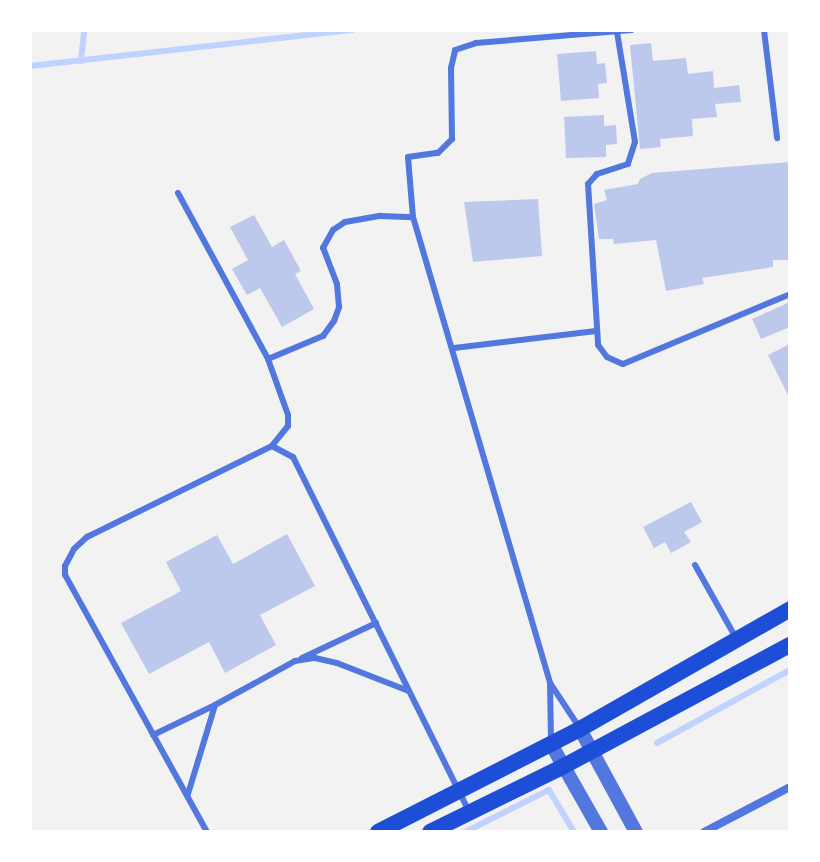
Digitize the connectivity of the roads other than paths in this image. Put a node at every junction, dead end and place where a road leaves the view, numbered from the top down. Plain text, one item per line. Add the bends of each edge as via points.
1 (631, 30) edge
2 (764, 30) edge
3 (617, 32) junction
4 (777, 138) dead end
5 (178, 193) dead end
6 (413, 217) junction
7 (790, 294) edge
8 (596, 331) junction
9 (454, 348) junction
10 (268, 359) junction
11 (272, 446) junction
12 (695, 565) dead end
13 (790, 609) edge
14 (376, 623) junction
15 (736, 638) junction
16 (790, 645) edge
17 (295, 661) junction
18 (550, 683) junction
19 (409, 691) junction
20 (215, 705) junction
21 (580, 729) junction
22 (153, 735) junction
23 (551, 744) junction
24 (591, 752) junction
25 (564, 766) junction
26 (790, 787) edge
27 (456, 791) junction
28 (187, 796) junction
29 (469, 812) junction
30 (207, 832) edge
31 (378, 832) edge
32 (430, 832) edge
33 (601, 832) edge
34 (636, 832) edge
35 (704, 832) edge

1 - 3 lane
2 - 4 lane
3 - 6 lane via 476,43 455,50 452,139 438,153 408,157
3 - 8 lane via 635,142 628,164 597,174 588,184
5 - 10 lane
6 - 9 lane
6 - 10 lane via 368,218 333,230 323,248 337,284 334,321 323,336
7 - 8 lane via 623,364 607,357
8 - 9 lane
9 - 18 lane
10 - 11 lane via 288,415 288,426
11 - 14 lane via 293,457
11 - 22 lane via 87,537 68,558 65,575
12 - 15 lane
13 - 15 main road
14 - 17 lane
14 - 19 lane
15 - 21 main road
16 - 24 main road
17 - 19 lane via 337,663
17 - 20 lane
18 - 21 lane
18 - 23 lane
19 - 27 lane
20 - 22 lane
20 - 28 lane
21 - 23 main road
21 - 24 street
22 - 28 lane
23 - 25 street
23 - 27 main road
24 - 25 main road
24 - 34 street
25 - 29 main road
25 - 33 street
26 - 35 street
27 - 29 lane
27 - 31 main road
28 - 30 lane
29 - 32 main road

